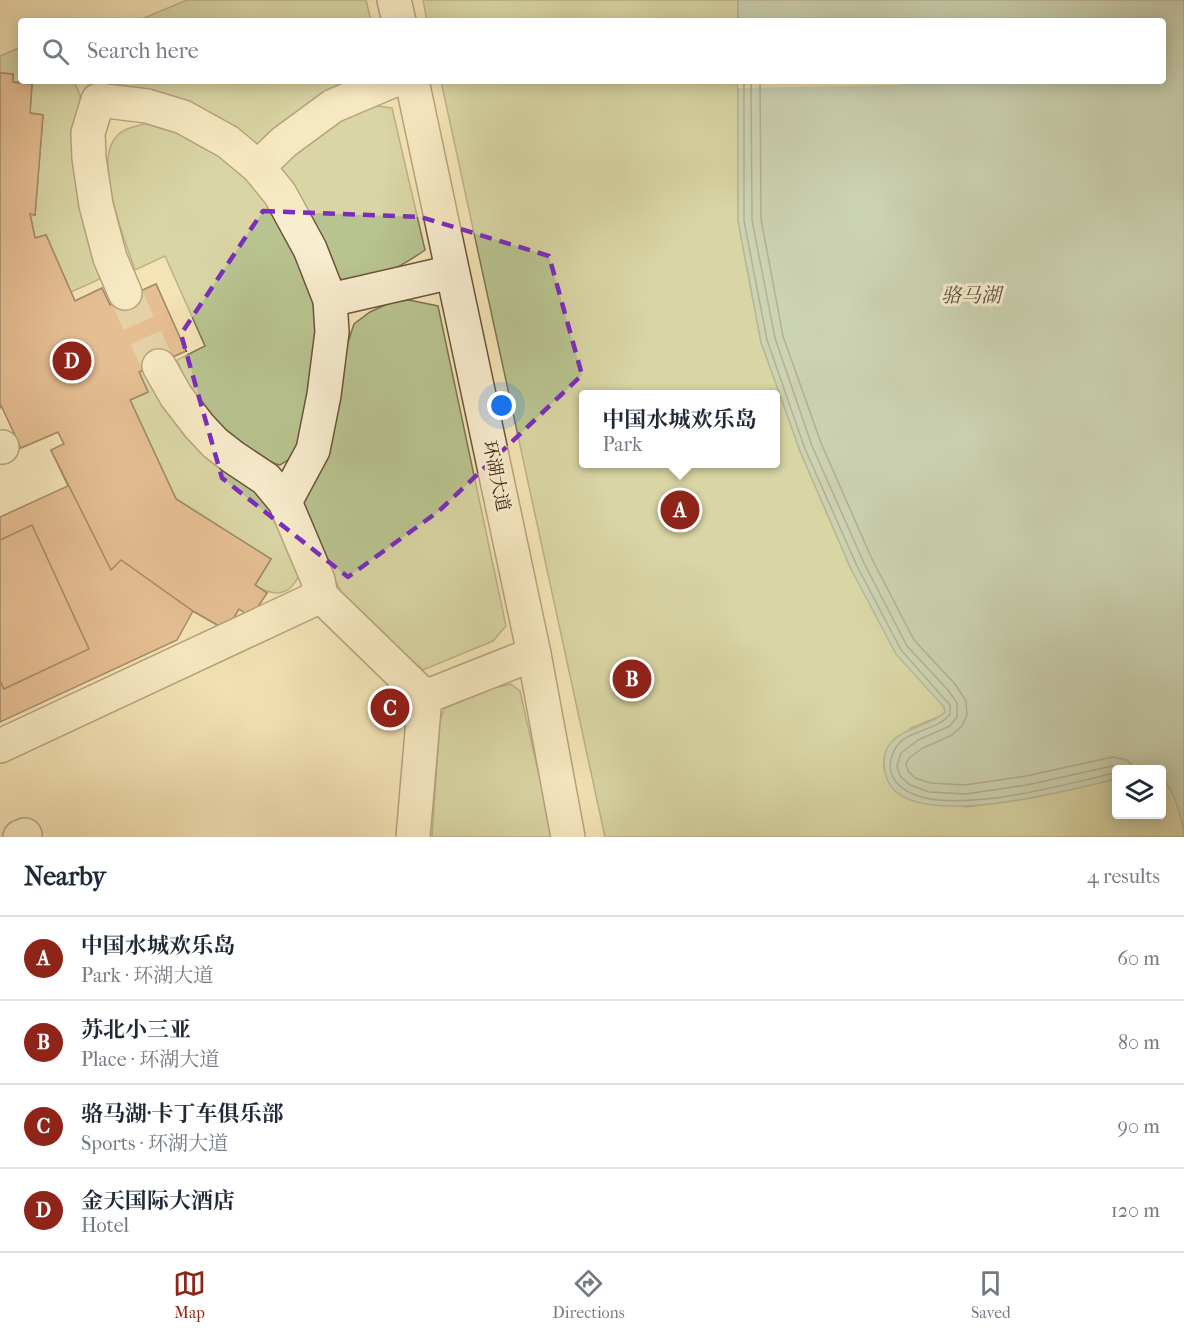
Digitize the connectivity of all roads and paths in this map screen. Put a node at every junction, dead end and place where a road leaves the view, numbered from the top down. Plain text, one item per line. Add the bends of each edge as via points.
1 (394, 0) edge
2 (398, 18) edge
3 (385, 84) edge
4 (413, 84) edge
5 (258, 167) junction
6 (452, 272) junction
7 (125, 293) tunnel mouth
8 (330, 300) junction
9 (159, 366) tunnel mouth
10 (285, 502) junction
11 (321, 596) junction
12 (534, 654) junction
13 (425, 697) junction
14 (0, 746) edge
15 (412, 837) edge
16 (568, 837) edge

1 - 2 street
3 - 5 street via 333,106
4 - 6 street, 环湖大道
5 - 7 street via 228,142 183,117 147,106 98,100 88,134 89,158 110,258
5 - 8 street via 297,223
6 - 8 street
6 - 12 street, 环湖大道
8 - 10 street via 333,332 313,450
9 - 10 street via 199,426 233,457 266,479
10 - 11 street
11 - 13 street
11 - 14 street
12 - 13 street
12 - 16 street, 环湖大道
13 - 15 street

